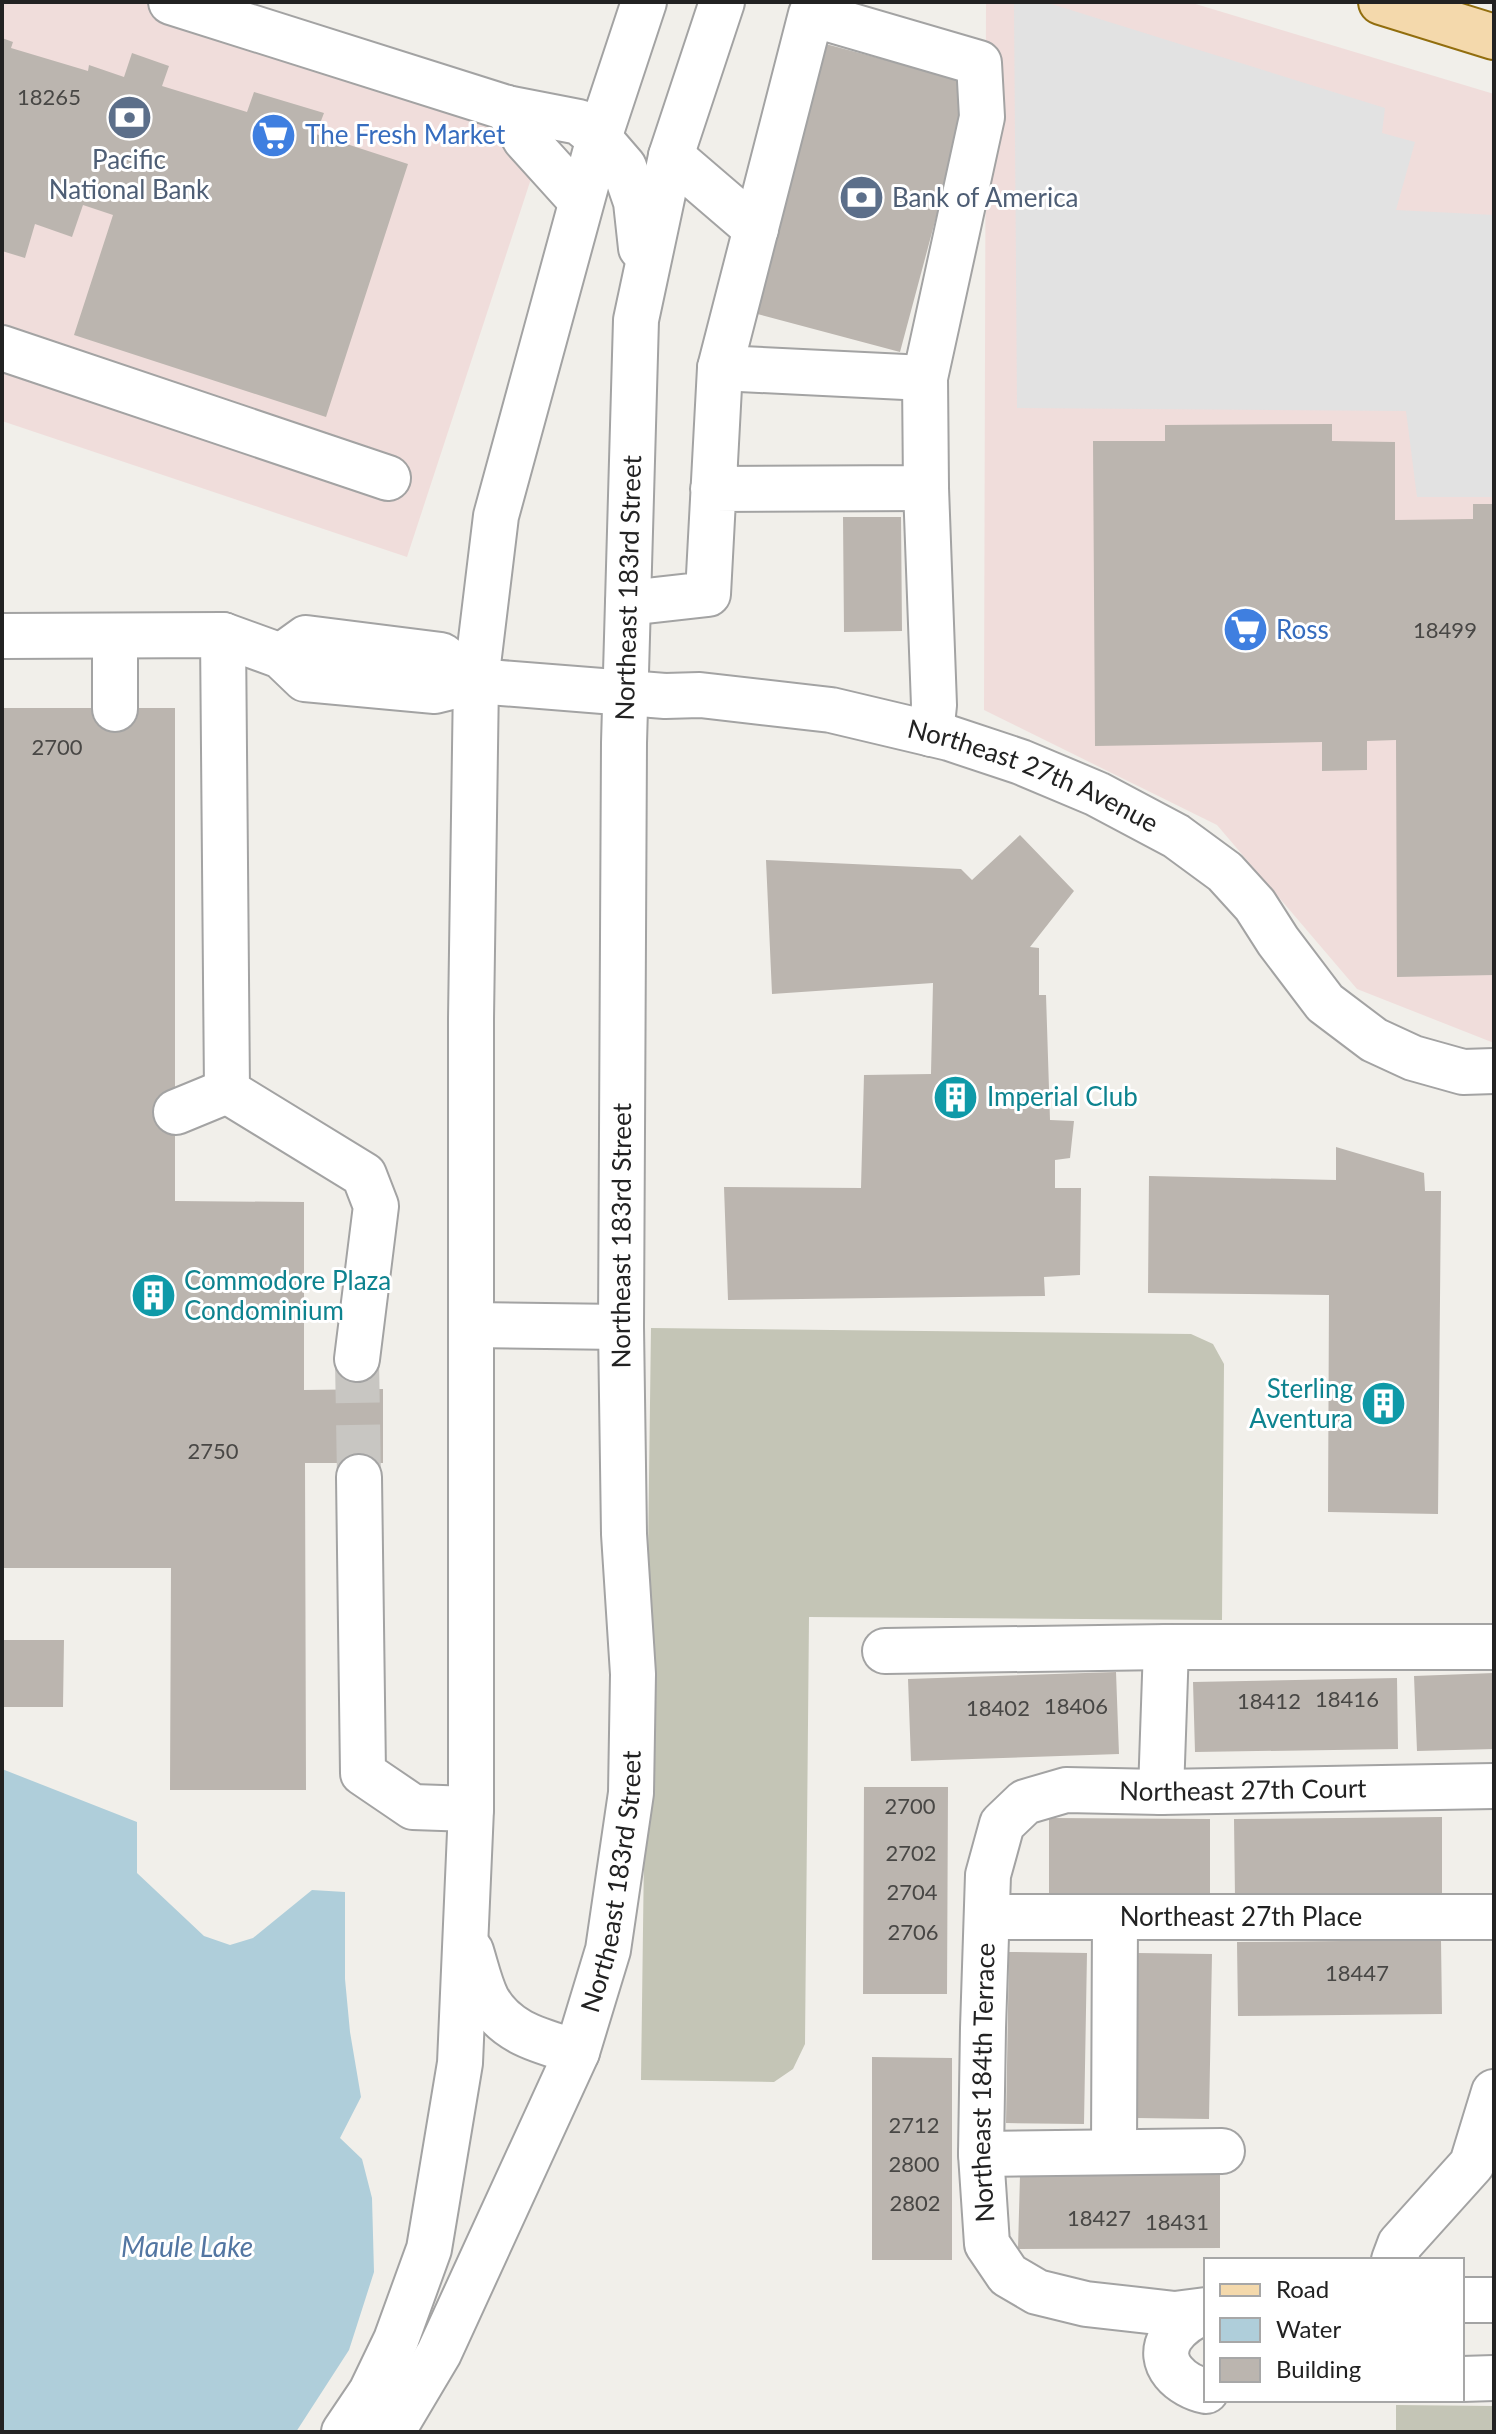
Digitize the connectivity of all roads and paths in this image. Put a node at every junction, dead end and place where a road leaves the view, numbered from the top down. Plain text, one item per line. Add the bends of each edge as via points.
1 (171, 2) edge
2 (644, 2) edge
3 (722, 2) edge
4 (1381, 2) edge
5 (1494, 37) edge
6 (507, 108) junction
7 (599, 138) junction
8 (671, 156) junction
9 (581, 201) junction
10 (756, 229) junction
11 (647, 273) junction
12 (2, 348) edge
13 (720, 368) junction
14 (925, 378) junction
15 (388, 478) dead end
16 (926, 488) junction
17 (713, 489) junction
18 (628, 603) junction
19 (223, 635) junction
20 (2, 636) edge
21 (115, 636) junction
22 (476, 681) junction
23 (626, 692) junction
24 (115, 709) dead end
25 (931, 734) junction
26 (1494, 1071) edge
27 (227, 1091) junction
28 (176, 1112) dead end
29 (472, 1325) junction
30 (621, 1327) junction
31 (357, 1359) tunnel mouth
32 (359, 1477) tunnel mouth
33 (1166, 1647) junction
34 (1494, 1647) edge
35 (885, 1651) dead end
36 (1494, 1786) edge
37 (1161, 1792) junction
38 (471, 1809) junction
39 (1002, 1824) joint
40 (987, 1917) junction
41 (1115, 1917) junction
42 (1494, 1917) edge
43 (466, 1938) junction
44 (577, 2052) junction
45 (1494, 2092) edge
46 (1222, 2151) dead end
47 (1114, 2152) junction
48 (981, 2154) junction
49 (1395, 2258) edge
50 (1464, 2300) edge
51 (1494, 2300) edge
52 (1204, 2310) edge
53 (1204, 2311) edge
54 (1494, 2378) edge
55 (1464, 2379) edge
56 (1204, 2390) edge
57 (394, 2418) edge
58 (344, 2432) edge

1 - 6 street
2 - 7 street, Northeast 183rd Street
3 - 8 street, Northeast 183rd Street
4 - 5 main road
6 - 7 street via 579,122
6 - 9 street via 525,139
7 - 9 street, Northeast 183rd Street
7 - 11 street via 624,167 636,202
8 - 10 street
8 - 11 street, Northeast 183rd Street
9 - 22 street, Northeast 183rd Street via 496,516
10 - 13 street
10 - 14 street via 811,14 979,63 982,117
11 - 18 street, Northeast 183rd Street via 636,320
12 - 15 street
13 - 14 street
13 - 17 street
14 - 16 street
16 - 17 street
16 - 25 street
17 - 18 street via 708,594
18 - 23 street, Northeast 183rd Street
19 - 21 street
19 - 22 street via 281,656 306,638 441,655
19 - 27 street
20 - 21 street
21 - 24 street
22 - 23 street, Northeast 27th Avenue
22 - 29 street, Northeast 183rd Street
23 - 25 street, Northeast 27th Avenue via 831,710
23 - 30 street, Northeast 183rd Street
25 - 26 street, Northeast 27th Avenue via 1047,773 1176,836 1225,872 1325,1003 1374,1040 1463,1072
27 - 28 street
27 - 31 street via 364,1175 376,1206
29 - 30 street
29 - 38 street, Northeast 183rd Street
30 - 44 street, Northeast 183rd Street via 624,1534 633,1674 631,1793 608,1950
32 - 38 street via 363,1773 413,1807
33 - 34 street
33 - 35 street
33 - 37 street
36 - 37 street, Northeast 27th Court
37 - 39 street, Northeast 27th Court via 1066,1790 1025,1802
38 - 43 street, Northeast 183rd Street
39 - 40 street, Northeast 184th Terrace via 988,1875
40 - 41 street, Northeast 27th Place
40 - 48 street, Northeast 184th Terrace
41 - 42 street, Northeast 27th Place
41 - 47 street
43 - 44 street via 487,2000 508,2026
43 - 57 street, Northeast 183rd Street via 460,2063 429,2249 396,2340
44 - 57 street, Northeast 183rd Street via 439,2353
45 - 49 street via 1472,2164 1400,2244
46 - 47 street
47 - 48 street
48 - 52 street, Northeast 184th Terrace via 987,2244 1008,2275 1037,2292 1086,2304 1175,2314
50 - 51 street
53 - 56 street via 1172,2337 1167,2350 1180,2382
54 - 55 street
57 - 58 street, Northeast 183rd Street

